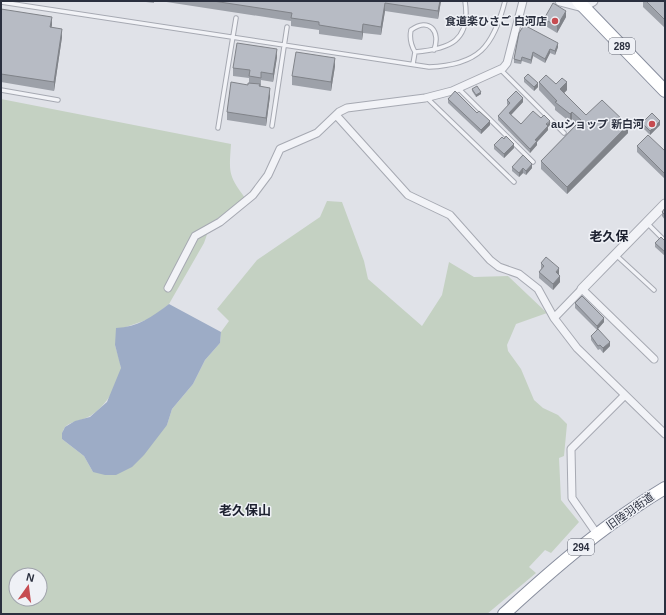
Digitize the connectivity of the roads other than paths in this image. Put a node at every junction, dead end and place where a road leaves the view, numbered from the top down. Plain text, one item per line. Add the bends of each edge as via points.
1 (464, 1) edge
2 (504, 1) edge
3 (523, 1) edge
4 (560, 1) edge
5 (1, 2) edge
6 (585, 3) edge
7 (236, 18) dead end
8 (287, 27) dead end
9 (233, 36) junction
10 (284, 44) junction
11 (434, 50) junction
12 (415, 52) junction
13 (413, 64) junction
14 (500, 69) junction
15 (225, 84) junction
16 (232, 85) edge
17 (458, 88) junction
18 (1, 90) edge
19 (270, 91) edge
20 (665, 91) edge
21 (277, 92) junction
22 (427, 98) junction
23 (58, 100) dead end
24 (336, 116) junction
25 (272, 126) dead end
26 (218, 128) dead end
27 (564, 133) dead end
28 (532, 162) edge
29 (514, 182) dead end
30 (665, 204) edge
31 (646, 223) junction
32 (665, 240) edge
33 (615, 254) junction
34 (168, 288) dead end
35 (582, 289) junction
36 (654, 290) dead end
37 (554, 318) junction
38 (654, 359) dead end
39 (625, 395) junction
40 (665, 434) edge
41 (665, 488) edge
42 (597, 534) junction
43 (504, 614) edge

1 - 11 lane via 464,30 449,46
2 - 13 lane via 493,37 474,55 445,66
3 - 14 street via 507,63
4 - 6 street
5 - 9 lane
6 - 20 highway, 289
7 - 9 lane
8 - 10 lane
9 - 10 lane
9 - 15 lane
10 - 13 lane
10 - 21 lane
11 - 12 lane
11 - 12 lane via 435,30 421,25 411,30 410,34 411,46
12 - 13 lane
14 - 17 street
14 - 27 lane
15 - 16 lane
15 - 26 lane
17 - 22 street
17 - 28 lane
18 - 23 lane
19 - 21 lane
21 - 25 lane
22 - 24 street via 347,108
22 - 29 lane
24 - 34 street via 317,134 280,149 268,175 253,195 220,222 195,236
24 - 37 street via 408,195 450,215 490,260 499,267 519,274 538,289
30 - 31 street
31 - 32 lane
31 - 33 street
33 - 35 street
33 - 36 lane
35 - 37 street
35 - 38 street
37 - 39 street via 577,348
39 - 40 street
39 - 42 street via 571,449 572,498
41 - 42 highway, 旧陸羽街道 / 294
42 - 43 highway, 旧陸羽街道 / 294 via 558,564

